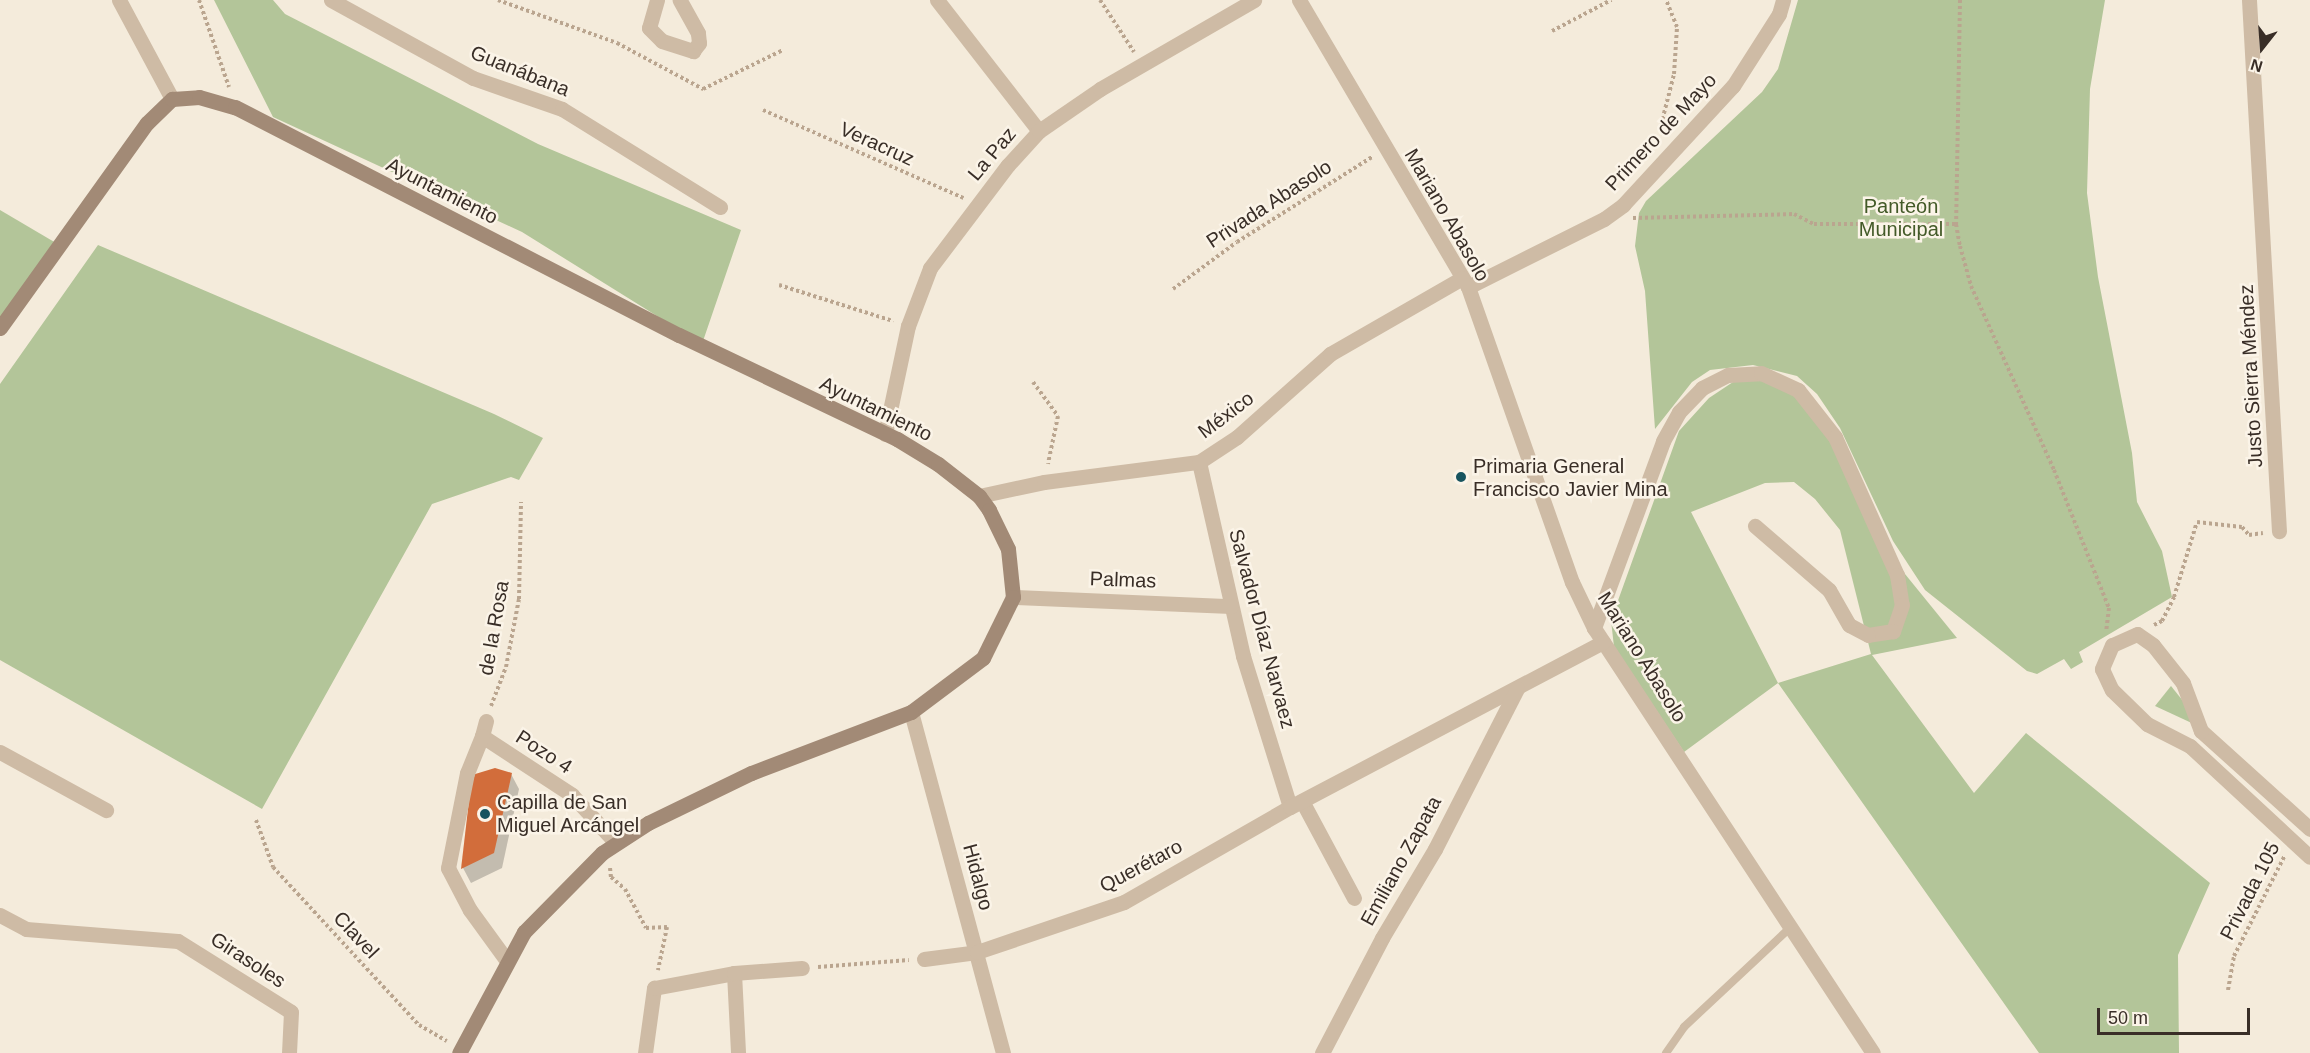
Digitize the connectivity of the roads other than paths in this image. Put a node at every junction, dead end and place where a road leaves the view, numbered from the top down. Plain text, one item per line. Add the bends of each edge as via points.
1 (119, 0) edge
2 (331, 0) edge
3 (657, 0) edge
4 (680, 0) edge
5 (937, 0) edge
6 (1254, 0) edge
7 (1299, 0) edge
8 (1783, 0) edge
9 (2249, 0) edge
10 (172, 99) junction
11 (1039, 131) junction
12 (720, 207) dead end
13 (1465, 282) junction
14 (0, 328) edge
15 (885, 434) junction
16 (1199, 462) junction
17 (980, 496) junction
18 (1755, 526) dead end
19 (2279, 531) road end
20 (1013, 597) junction
21 (1230, 606) junction
22 (1594, 628) junction
23 (1603, 642) junction
24 (1517, 689) junction
25 (911, 712) junction
26 (2200, 731) junction
27 (2190, 746) junction
28 (0, 752) edge
29 (1296, 804) junction
30 (106, 810) dead end
31 (2310, 829) edge
32 (616, 843) junction
33 (2310, 858) edge
34 (1354, 898) road end
35 (0, 915) edge
36 (1792, 926) junction
37 (977, 952) junction
38 (924, 959) road end
39 (507, 961) junction
40 (802, 968) road end
41 (734, 973) junction
42 (460, 1051) edge
43 (289, 1053) edge
44 (645, 1053) edge
45 (738, 1053) edge
46 (1003, 1053) edge
47 (1322, 1053) edge
48 (1666, 1053) edge
49 (1873, 1053) edge

1 - 10 street
2 - 12 street, Guanábana via 473,78 562,109
3 - 4 street via 649,28 662,41 693,51 699,43 698,33
5 - 11 street
6 - 11 street, La Paz via 1141,63
7 - 13 street, Mariano Abasolo
8 - 13 street, Primero de Mayo via 1779,14 1733,86 1660,169 1615,212
9 - 19 street, Justo Sierra Méndez
10 - 14 street via 147,123
10 - 15 street, Ayuntamiento via 199,97 236,107 626,308
11 - 15 street, La Paz via 930,268 908,326
13 - 16 street, México via 1330,354 1238,437
13 - 22 street, Mariano Abasolo via 1572,582
15 - 17 street, Ayuntamiento via 938,464
16 - 17 street, México via 1044,482
16 - 21 street, Salvador Díaz Narvaez
17 - 20 street, Ayuntamiento via 1008,549
18 - 22 street via 1829,590 1849,625 1868,635 1893,631 1902,605 1897,575 1835,437 1798,390 1761,373 1728,375 1702,388 1679,412 1663,441
20 - 21 street, Palmas
20 - 25 street via 983,658
21 - 29 street, Salvador Díaz Narvaez
22 - 23 street, Mariano Abasolo
23 - 24 street, Querétaro
23 - 36 street, Mariano Abasolo
24 - 29 street, Querétaro
24 - 47 street, Emiliano Zapata via 1435,849 1382,938
25 - 32 street via 751,773 648,823
25 - 37 street, Hidalgo
26 - 27 street
26 - 27 street via 2184,683 2153,645 2137,634 2112,645 2102,669 2112,690 2147,724
26 - 31 street
27 - 33 street
28 - 30 street
29 - 34 street, Salvador Díaz Narvaez
29 - 37 street, Querétaro via 1124,902
32 - 39 street via 524,932
32 - 39 street, Pozo 4 via 572,795 484,729 467,773 448,868 470,910
35 - 43 street, Girasoles via 26,929 178,941 291,1012
36 - 48 lane via 1684,1027
36 - 49 street, Mariano Abasolo
37 - 38 street, Querétaro
37 - 46 street, Hidalgo
39 - 42 street
40 - 41 street
41 - 44 street via 654,988
41 - 45 street

